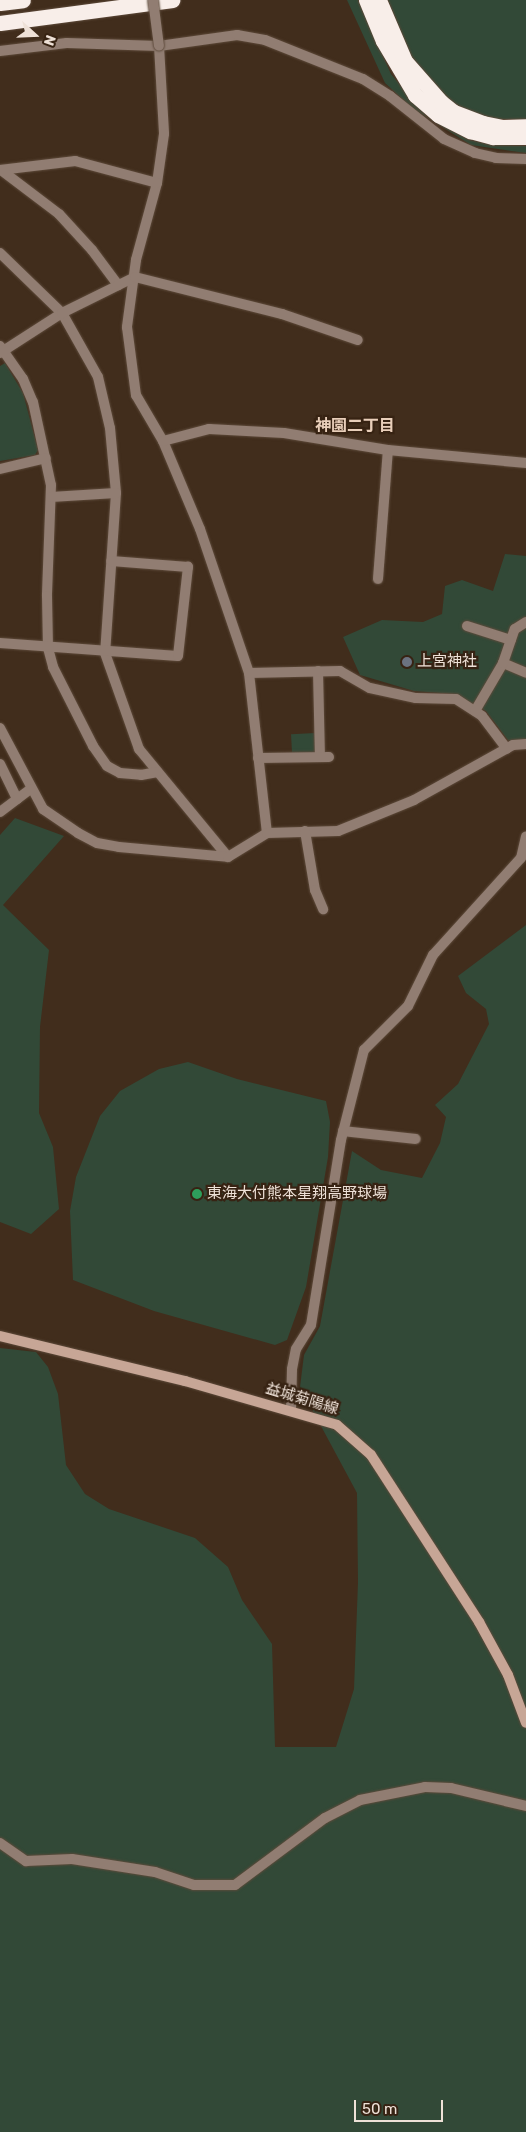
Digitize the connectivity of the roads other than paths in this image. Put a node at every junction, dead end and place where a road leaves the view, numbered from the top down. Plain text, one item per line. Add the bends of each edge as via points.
1 (23, 0) edge
2 (153, 0) edge
3 (172, 0) edge
4 (0, 3) edge
5 (374, 4) edge
6 (0, 23) edge
7 (159, 46) junction
8 (0, 51) edge
9 (526, 126) edge
10 (526, 137) edge
11 (526, 159) edge
12 (1, 170) edge
13 (157, 183) junction
14 (0, 253) edge
15 (135, 277) junction
16 (118, 285) junction
17 (62, 313) junction
18 (358, 340) dead end
19 (1, 350) edge
20 (163, 441) junction
21 (388, 450) junction
22 (46, 458) junction
23 (526, 463) edge
24 (0, 468) edge
25 (116, 493) junction
26 (51, 497) junction
27 (112, 561) junction
28 (378, 579) dead end
29 (526, 622) edge
30 (467, 626) dead end
31 (511, 640) junction
32 (0, 643) edge
33 (48, 648) junction
34 (105, 653) junction
35 (504, 663) junction
36 (318, 671) junction
37 (250, 673) junction
38 (526, 673) edge
39 (475, 711) junction
40 (0, 728) edge
41 (526, 744) edge
42 (507, 748) junction
43 (258, 758) junction
44 (0, 764) edge
45 (158, 772) junction
46 (30, 789) junction
47 (17, 799) junction
48 (0, 812) edge
49 (305, 831) junction
50 (268, 833) junction
51 (526, 838) edge
52 (228, 857) junction
53 (323, 909) dead end
54 (342, 1131) junction
55 (416, 1139) dead end
56 (0, 1336) edge
57 (291, 1410) junction
58 (526, 1723) edge
59 (526, 1806) edge
60 (0, 1843) edge

1 - 4 highway
2 - 7 street, bridge
3 - 6 highway
5 - 9 highway via 405,61 440,102 454,112 483,123 502,127
5 - 10 highway via 406,83 438,115 470,131 493,137
7 - 8 street via 67,43
7 - 11 street via 237,35 265,40 363,79 444,139 475,153 496,158
7 - 13 street via 164,134
12 - 13 street via 75,161
12 - 16 street via 59,214
13 - 15 street via 142,235
14 - 17 street
15 - 16 street
15 - 18 street via 282,314
15 - 20 street via 127,327 136,395
16 - 17 street
17 - 19 street
17 - 25 street via 98,377 110,428
19 - 22 street via 33,402
20 - 21 street via 209,429 284,433
20 - 37 street via 200,529
21 - 23 street
21 - 28 street
22 - 24 street
22 - 26 street
25 - 26 street
25 - 27 street
26 - 33 street
27 - 34 street
27 - 34 street via 188,567 178,656
29 - 31 street via 515,628
30 - 31 street
31 - 35 street
32 - 33 street
33 - 34 street
33 - 45 street via 53,667 88,737 107,766 120,773 141,775
34 - 45 street via 139,749
35 - 38 street
35 - 39 street
36 - 37 street
36 - 39 street via 340,671 370,688 416,698 456,699
36 - 43 street via 324,757
37 - 43 street
39 - 42 street
40 - 46 street
41 - 42 street
42 - 49 street via 414,800 338,831
43 - 50 street
44 - 47 street
45 - 52 street
46 - 47 street
46 - 52 street via 43,809 97,844
47 - 48 street
49 - 50 street
49 - 53 street via 315,890
50 - 52 street
51 - 54 street via 520,858 433,955 408,1006 364,1050
54 - 55 street
54 - 57 street via 311,1325 296,1350 292,1369
56 - 57 main road, 益城菊陽線
57 - 58 main road, 益城菊陽線 via 337,1425 370,1455 479,1622 508,1675
59 - 60 street via 451,1788 425,1787 360,1800 325,1818 236,1885 194,1885 155,1872 72,1859 26,1861

